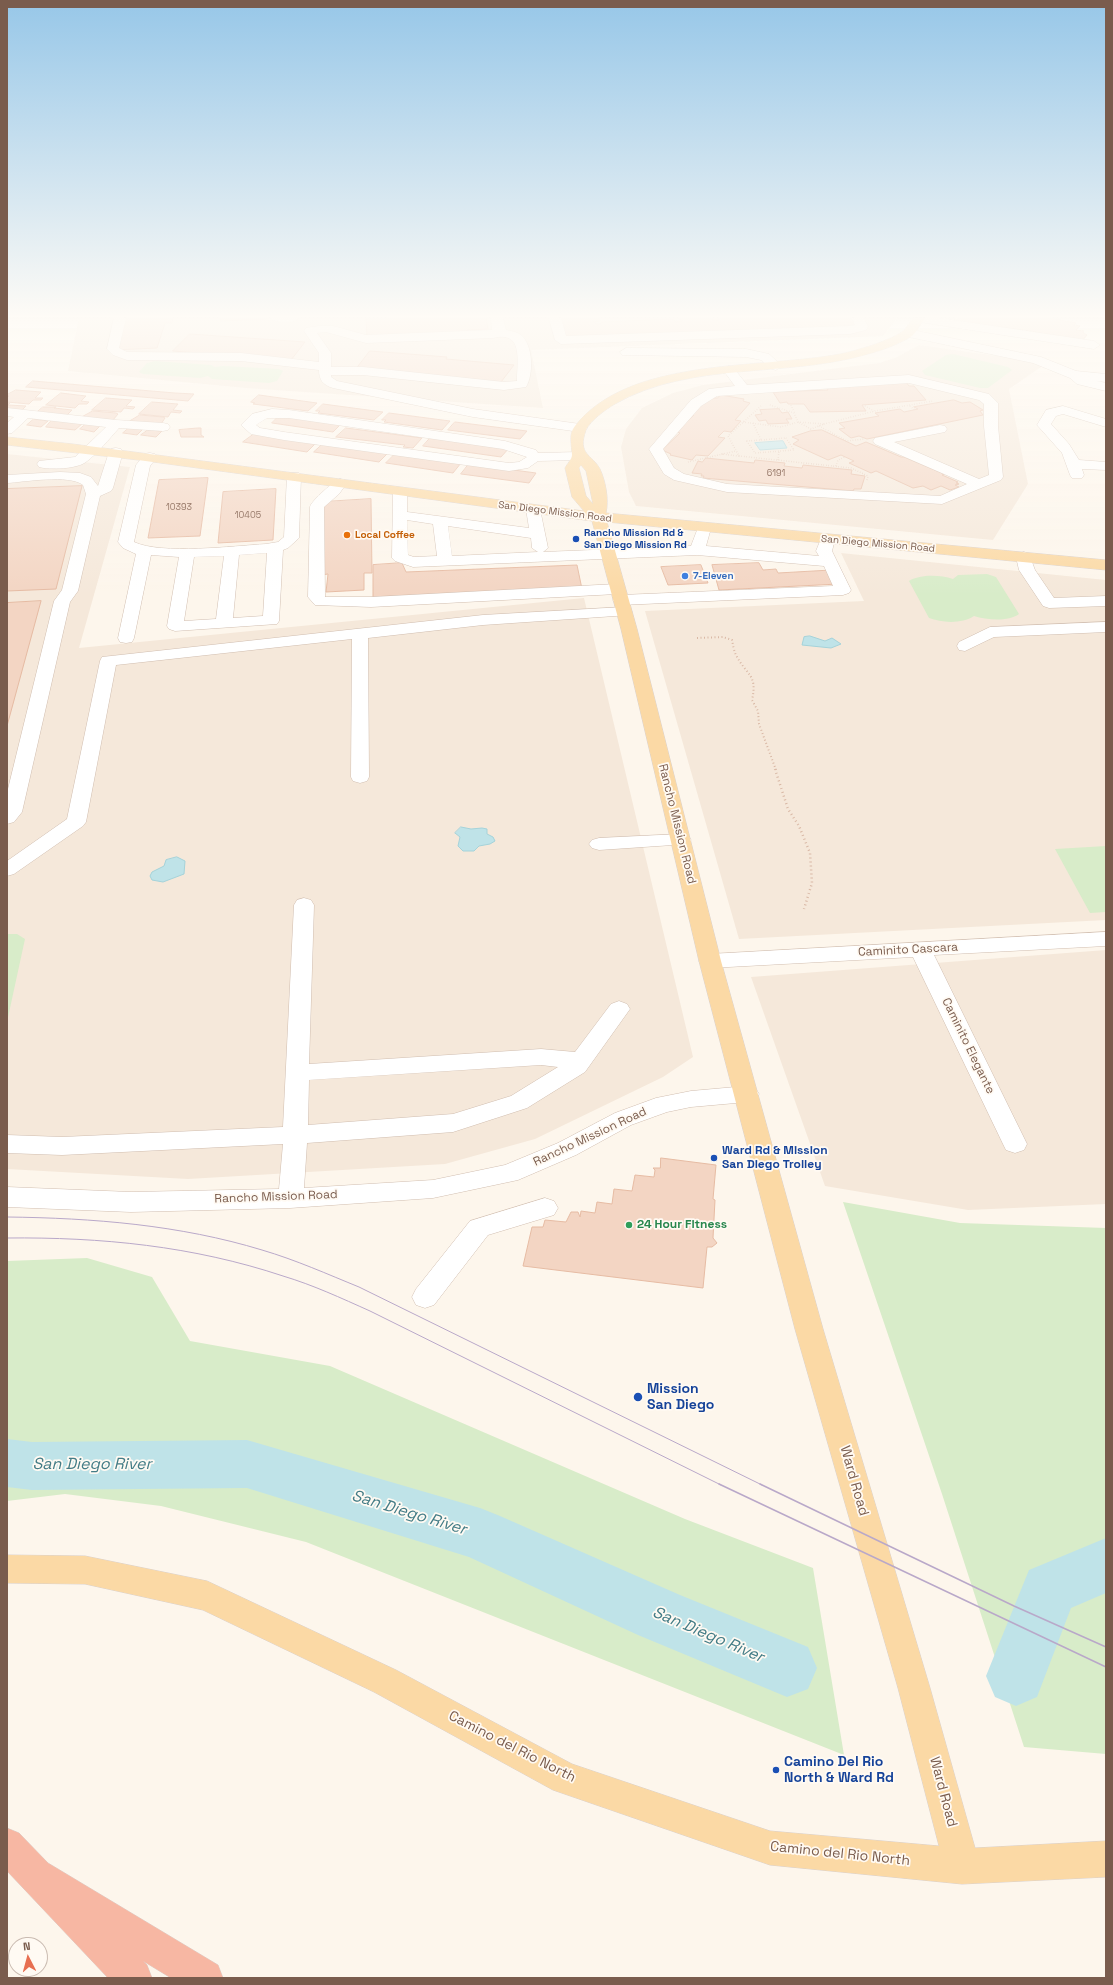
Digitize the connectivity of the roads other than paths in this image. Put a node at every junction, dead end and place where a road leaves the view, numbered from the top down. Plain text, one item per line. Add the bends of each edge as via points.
1 (254, 411) edge
2 (457, 411) edge
3 (597, 411) edge
4 (689, 411) edge
5 (991, 411) edge
6 (1060, 411) edge
7 (1066, 411) edge
8 (7, 412) edge
9 (266, 413) junction
10 (25, 414) junction
11 (1106, 423) edge
12 (116, 424) junction
13 (163, 427) dead end
14 (580, 428) junction
15 (940, 429) dead end
16 (7, 430) edge
17 (7, 441) edge
18 (89, 449) junction
19 (116, 452) junction
20 (150, 456) junction
21 (579, 456) junction
22 (534, 457) junction
23 (22, 464) dead end
24 (1106, 466) edge
25 (294, 476) junction
26 (7, 479) edge
27 (340, 483) junction
28 (979, 484) junction
29 (400, 492) junction
30 (93, 494) junction
31 (533, 509) junction
32 (400, 515) junction
33 (598, 517) junction
34 (440, 520) junction
35 (490, 528) junction
36 (704, 528) junction
37 (537, 534) junction
38 (827, 539) junction
39 (275, 547) junction
40 (144, 550) junction
41 (697, 550) junction
42 (232, 551) junction
43 (187, 553) junction
44 (606, 553) junction
45 (541, 556) junction
46 (1024, 557) junction
47 (496, 558) junction
48 (445, 560) junction
49 (829, 562) junction
50 (1106, 565) edge
51 (621, 600) junction
52 (1106, 601) edge
53 (224, 624) junction
54 (1106, 627) edge
55 (360, 634) junction
56 (126, 638) dead end
57 (965, 646) dead end
58 (360, 777) dead end
59 (7, 818) edge
60 (681, 840) junction
61 (599, 844) dead end
62 (7, 870) edge
63 (304, 905) dead end
64 (1106, 939) edge
65 (920, 949) junction
66 (710, 961) junction
67 (619, 1009) dead end
68 (581, 1061) junction
69 (297, 1073) junction
70 (746, 1094) junction
71 (295, 1135) junction
72 (7, 1144) edge
73 (1016, 1144) dead end
74 (7, 1197) edge
75 (290, 1198) junction
76 (545, 1208) dead end
77 (426, 1297) dead end
78 (7, 1569) edge
79 (7, 1845) edge
80 (1106, 1859) edge
81 (962, 1866) junction
82 (38, 1877) junction
83 (134, 1978) edge
84 (206, 1978) edge

1 - 9 street
2 - 14 street
3 - 14 main road
4 - 28 street via 656,449 668,471 679,477 727,488 942,500
5 - 28 street via 996,477
6 - 24 street via 1051,413 1044,425 1067,449 1076,469
7 - 11 street
8 - 10 street
9 - 22 street via 289,414 505,445 531,453
9 - 22 street via 254,418 248,425 256,431 284,436 509,467 522,466 531,462
10 - 12 street
10 - 16 street
12 - 13 street
12 - 18 street
14 - 21 main road via 577,443
15 - 28 street via 880,441
17 - 18 main road, San Diego Mission Road
18 - 19 main road, San Diego Mission Road
18 - 23 street via 80,460 61,464
19 - 20 main road, San Diego Mission Road
19 - 30 street via 106,488
20 - 25 main road, San Diego Mission Road
20 - 40 street via 143,464 126,542 132,548
21 - 22 street
21 - 33 main road, Rancho Mission Road via 593,470 601,502
21 - 33 main road via 572,468 579,497
25 - 27 main road, San Diego Mission Road
25 - 39 street via 291,538 283,545
26 - 30 street via 68,476 80,478 91,486
27 - 29 main road, San Diego Mission Road
27 - 51 street via 318,503 317,507 316,597 321,602
29 - 31 main road, San Diego Mission Road
29 - 32 street
30 - 59 street via 70,591 62,601 12,812
31 - 33 main road, San Diego Mission Road
31 - 37 street
32 - 34 street
32 - 48 street via 400,558 414,562
33 - 36 main road, San Diego Mission Road
33 - 44 main road, Rancho Mission Road
34 - 35 street
34 - 48 street
35 - 37 street
35 - 47 street
36 - 38 main road, San Diego Mission Road
36 - 41 street
37 - 45 street
38 - 46 main road, San Diego Mission Road
38 - 49 street via 824,551
39 - 42 street
39 - 53 street via 271,621
40 - 43 street
40 - 56 street
41 - 44 street
41 - 49 street
42 - 43 street
42 - 53 street
43 - 53 street via 175,626
44 - 45 street
44 - 51 main road, Rancho Mission Road
45 - 47 street
46 - 50 main road, San Diego Mission Road
46 - 52 street via 1027,570 1049,603
47 - 48 street
49 - 51 street via 844,590
51 - 55 street
51 - 60 main road, Rancho Mission Road
54 - 57 street via 990,632
55 - 58 street
55 - 62 street via 108,661 76,822
60 - 61 street
60 - 66 main road, Rancho Mission Road
63 - 69 street
64 - 65 street, Caminito Cascara
65 - 66 street, Caminito Cascara
65 - 73 street, Caminito Elegante
66 - 70 main road, Rancho Mission Road
67 - 68 street
68 - 69 street via 541,1057
68 - 71 street via 578,1066 520,1102 453,1123
69 - 71 street
70 - 75 street, Rancho Mission Road via 664,1104 623,1119 567,1149 509,1174 433,1189
70 - 81 main road, Ward Road via 809,1329 914,1688
71 - 72 street via 62,1146
71 - 75 street
74 - 75 street, Rancho Mission Road via 131,1202
76 - 77 street via 479,1228
78 - 81 main road, Camino del Rio North via 86,1570 207,1596 385,1681 565,1778 770,1848
79 - 82 highway
80 - 81 main road, Camino del Rio North
82 - 83 highway
82 - 84 highway

